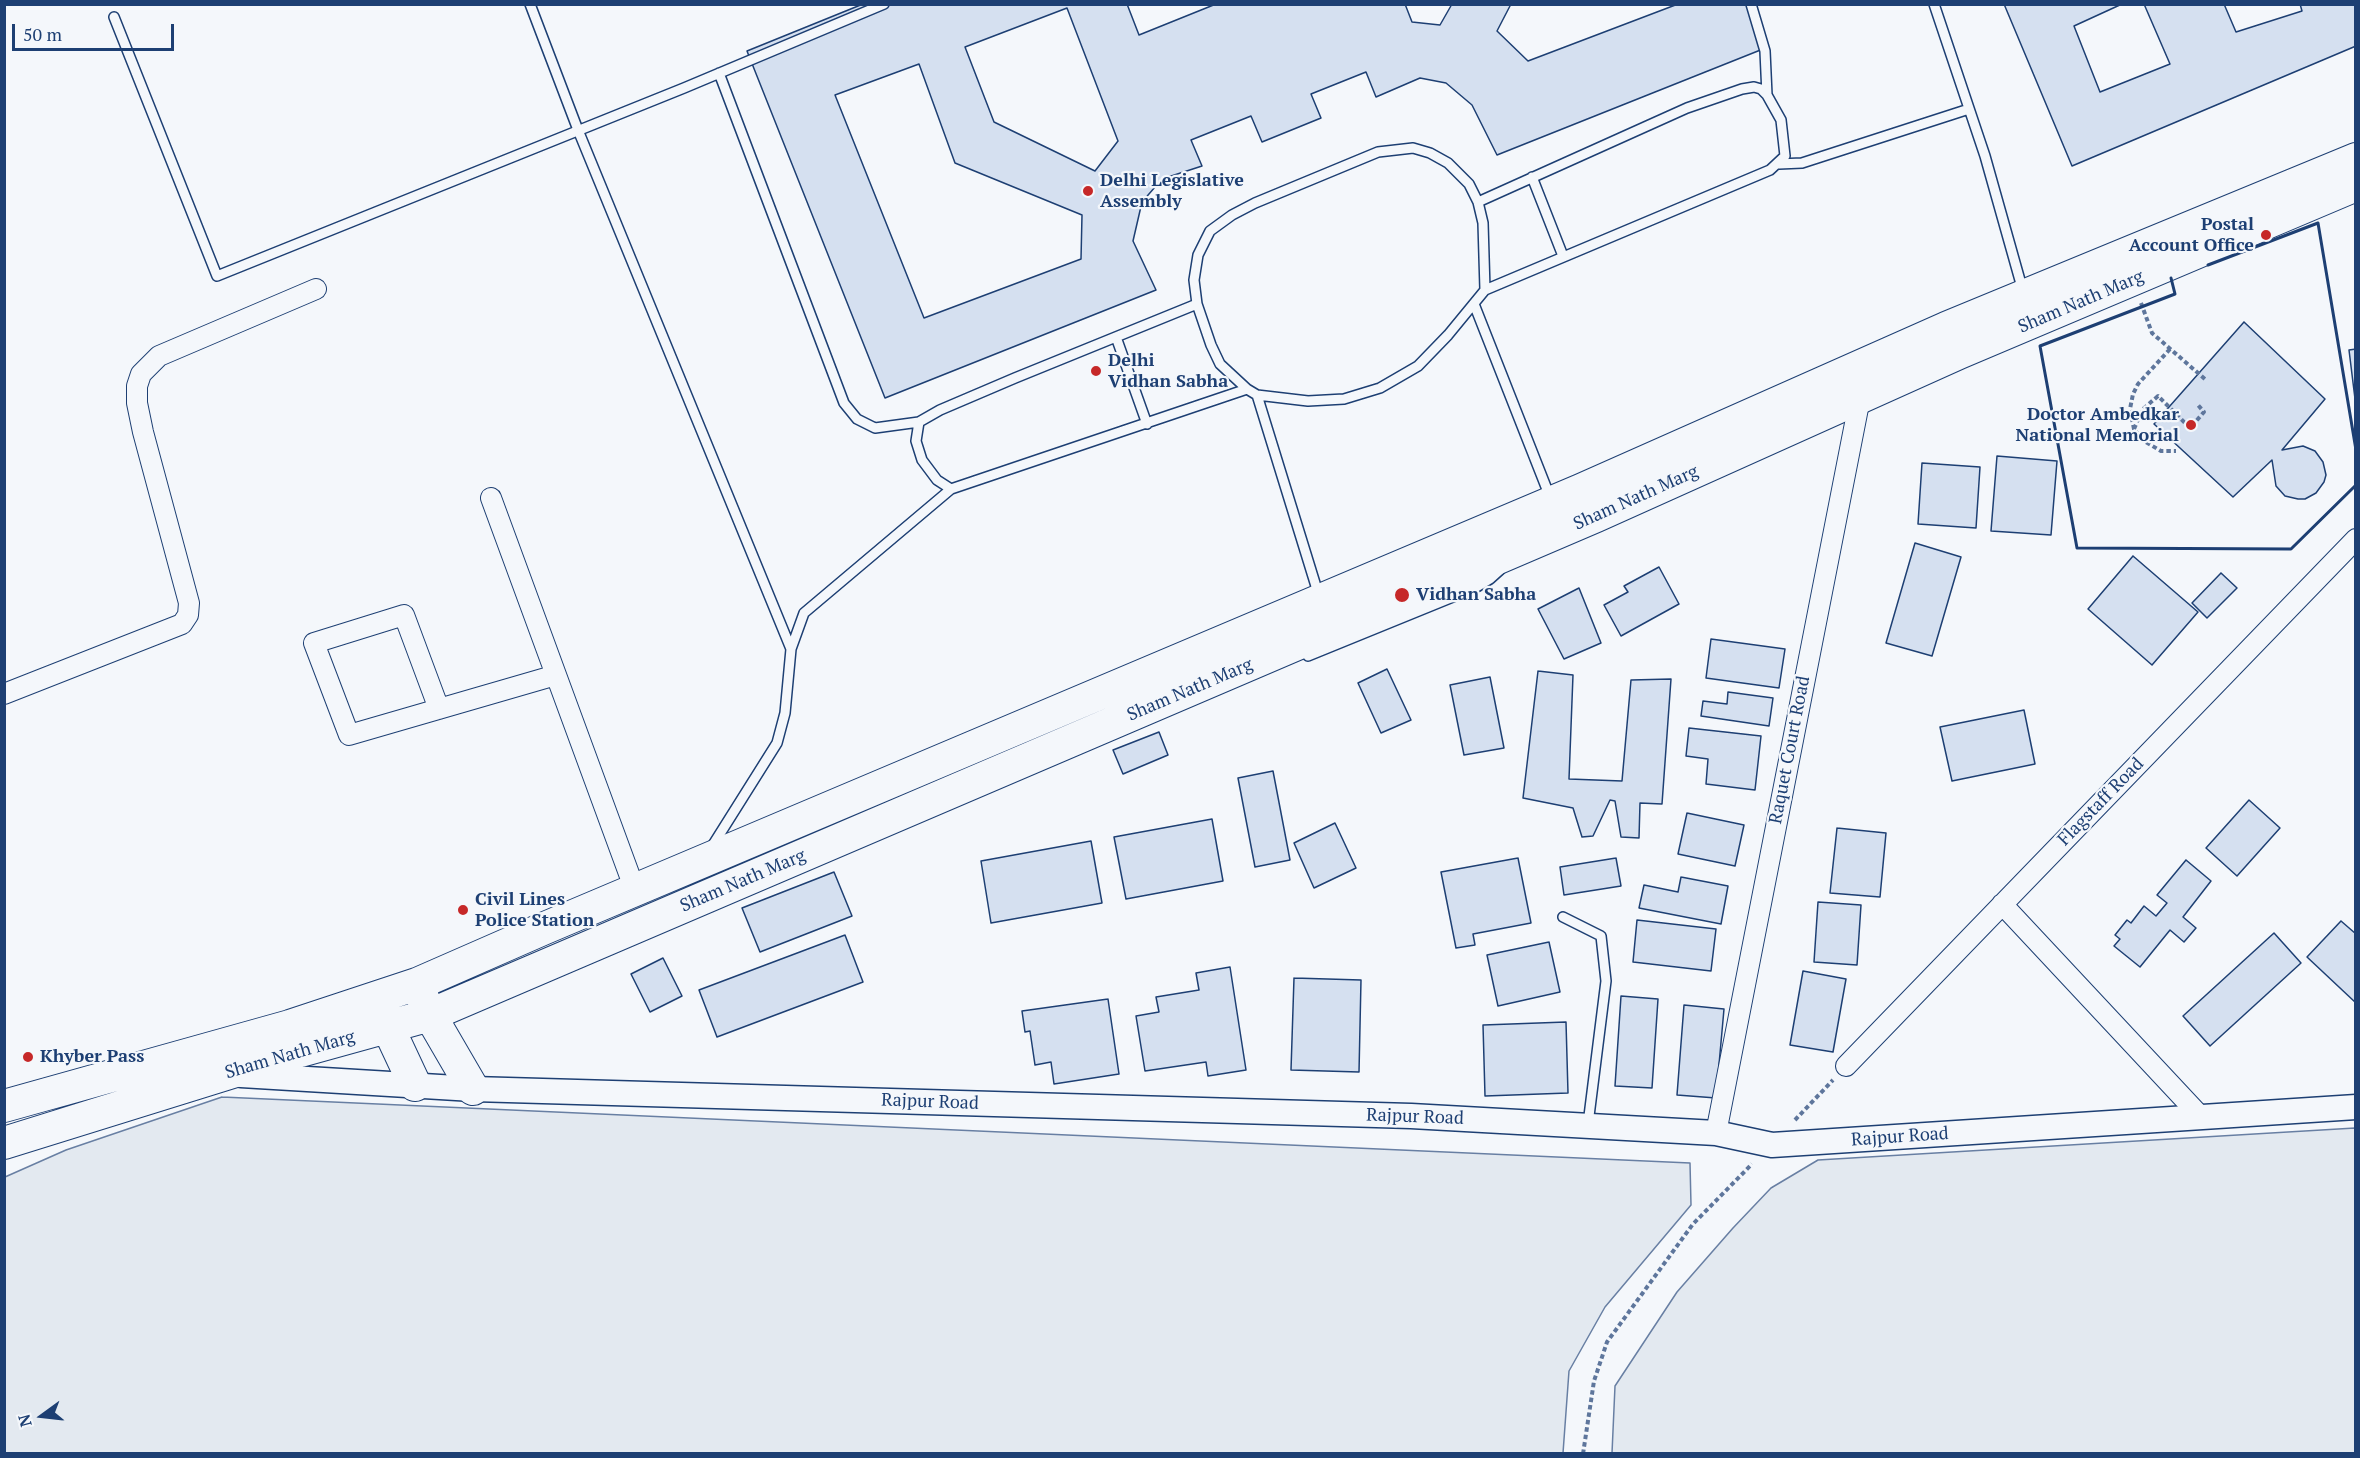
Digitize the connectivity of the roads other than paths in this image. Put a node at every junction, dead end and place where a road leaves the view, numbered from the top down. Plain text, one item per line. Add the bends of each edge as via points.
1 (530, 4) edge
2 (884, 4) edge
3 (1751, 4) edge
4 (1934, 4) edge
5 (114, 17) dead end
6 (719, 73) junction
7 (1767, 95) junction
8 (1969, 109) junction
9 (578, 130) junction
10 (2355, 159) edge
11 (1779, 164) junction
12 (1532, 177) junction
13 (2355, 185) edge
14 (1478, 202) junction
15 (1563, 256) junction
16 (316, 289) dead end
17 (1485, 290) junction
18 (1197, 304) junction
19 (1474, 304) junction
20 (2031, 308) junction
21 (1116, 337) junction
22 (1859, 383) junction
23 (1247, 390) junction
24 (1257, 394) junction
25 (919, 422) junction
26 (1147, 424) junction
27 (951, 489) junction
28 (491, 498) dead end
29 (1556, 517) junction
30 (2355, 539) edge
31 (1520, 549) junction
32 (1327, 614) junction
33 (791, 649) junction
34 (1303, 658) dead end
35 (556, 675) junction
36 (4, 694) edge
37 (439, 709) junction
38 (1161, 715) dead end
39 (1126, 717) junction
40 (709, 877) junction
41 (635, 890) junction
42 (2002, 904) junction
43 (1563, 917) dead end
44 (417, 984) junction
45 (374, 998) junction
46 (430, 1015) junction
47 (388, 1026) junction
48 (1846, 1066) road end
49 (225, 1074) junction
50 (415, 1085) junction
51 (473, 1089) junction
52 (4, 1106) edge
53 (2355, 1107) edge
54 (2202, 1118) junction
55 (1587, 1126) junction
56 (1716, 1133) junction
57 (4, 1143) edge

1 - 9 lane
2 - 6 lane
3 - 7 lane via 1763,37
4 - 8 lane
5 - 9 lane via 217,276
6 - 9 lane
6 - 25 lane via 844,403 857,419 875,428
7 - 11 lane via 1781,120 1785,156
7 - 12 lane via 1754,87 1687,108
8 - 11 lane via 1802,163
8 - 20 lane
9 - 33 lane
10 - 20 main road, Sham Nath Marg
11 - 15 lane
12 - 14 lane
12 - 15 lane
13 - 20 main road, Sham Nath Marg via 2132,280
14 - 17 lane via 1483,223
14 - 18 lane via 1469,184 1448,163 1430,153 1413,148 1378,152 1255,203 1210,231 1198,255 1194,280
15 - 17 lane
16 - 36 street via 159,356 141,374 137,403 143,432 186,591 188,615 182,624
17 - 19 lane
18 - 21 lane
18 - 23 lane via 1220,364
19 - 24 lane via 1418,366 1380,388 1344,399 1308,401
19 - 29 lane
20 - 22 main road, Sham Nath Marg
21 - 25 lane
21 - 26 lane
22 - 29 main road, Sham Nath Marg
22 - 56 street, Raquet Court Road
23 - 24 lane
23 - 26 lane
24 - 32 lane
25 - 27 lane via 916,441 922,460 937,480
26 - 27 lane
27 - 33 lane via 804,613
28 - 35 street
29 - 31 main road, Sham Nath Marg
29 - 32 main road, Sham Nath Marg
30 - 42 street, Flagstaff Road
31 - 32 main road, Sham Nath Marg
31 - 34 lane via 1490,579 1475,588
32 - 39 main road, Sham Nath Marg
32 - 40 main road, Sham Nath Marg
33 - 40 lane via 785,714 777,743
35 - 37 street
35 - 41 street
37 - 37 street via 349,735 314,643 404,615
38 - 39 lane
39 - 40 main road, Sham Nath Marg
40 - 41 main road, Sham Nath Marg
40 - 46 main road, Sham Nath Marg
41 - 44 main road, Sham Nath Marg
42 - 48 street, Flagstaff Road
42 - 54 street
43 - 55 lane via 1601,936 1606,981
44 - 45 main road, Sham Nath Marg
44 - 46 main road
45 - 47 main road
45 - 52 main road, Sham Nath Marg via 290,1026
46 - 47 main road, Sham Nath Marg
46 - 51 main road
47 - 49 main road, Sham Nath Marg
47 - 50 main road
49 - 50 street, Rajpur Road
49 - 57 main road, Sham Nath Marg
50 - 51 street, Rajpur Road
51 - 55 street, Rajpur Road via 1411,1116
53 - 54 street, Rajpur Road
54 - 56 street, Rajpur Road via 1772,1145
55 - 56 street, Rajpur Road

